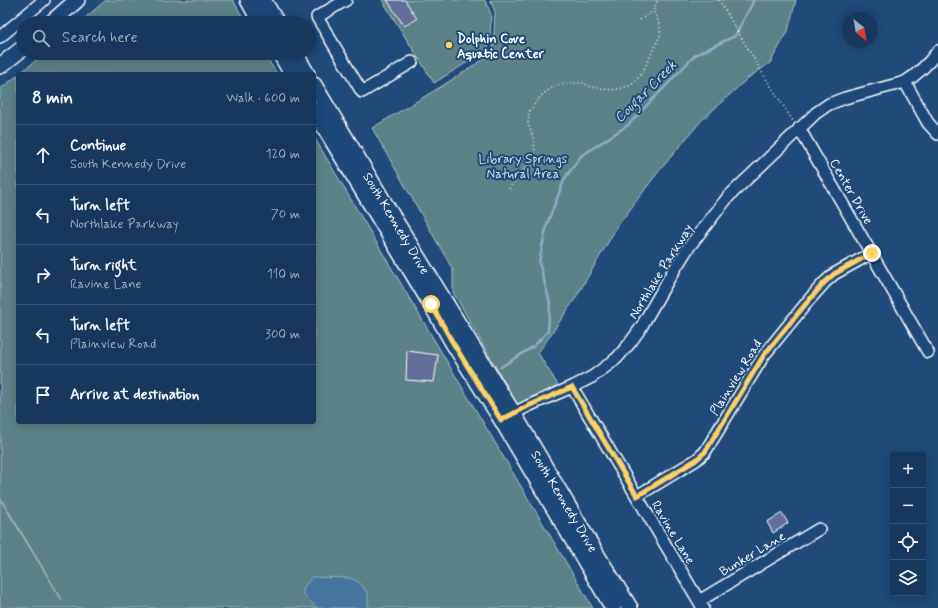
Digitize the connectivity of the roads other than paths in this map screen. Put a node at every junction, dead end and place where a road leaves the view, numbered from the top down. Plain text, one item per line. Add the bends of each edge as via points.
1 (44, 0) edge
2 (77, 0) edge
3 (248, 0) edge
4 (263, 0) edge
5 (346, 0) edge
6 (25, 16) edge
7 (59, 16) edge
8 (258, 16) edge
9 (273, 16) edge
10 (16, 24) edge
11 (0, 37) edge
12 (938, 51) edge
13 (16, 53) edge
14 (284, 60) edge
15 (299, 60) edge
16 (412, 62) dead end
17 (0, 66) edge
18 (291, 72) edge
19 (307, 72) edge
20 (904, 82) junction
21 (316, 88) edge
22 (316, 113) edge
23 (799, 128) junction
24 (938, 134) edge
25 (872, 253) junction
26 (928, 352) dead end
27 (572, 387) junction
28 (507, 416) junction
29 (637, 496) junction
30 (820, 529) dead end
31 (701, 604) edge
32 (613, 608) edge
33 (630, 608) edge

1 - 6 street
2 - 7 main road
3 - 8 main road
4 - 9 main road
5 - 16 street via 317,17 362,92
10 - 11 street
12 - 20 street, Northlake Parkway via 919,72
13 - 17 main road
14 - 18 main road
15 - 19 main road
20 - 23 street, Northlake Parkway via 829,104
20 - 24 street via 928,124
21 - 28 main road, South Kennedy Drive
22 - 28 main road, South Kennedy Drive via 453,343
23 - 25 street, Center Drive
23 - 27 street, Northlake Parkway via 728,197 688,248 640,329 617,358 592,377
25 - 26 street, Center Drive
25 - 29 street, Plainview Road via 834,274 809,300 764,355 705,452
27 - 28 street, Northlake Parkway
27 - 29 street, Ravine Lane
28 - 32 main road, South Kennedy Drive
28 - 33 main road, South Kennedy Drive
29 - 31 street, Ravine Lane
30 - 31 street, Bunker Lane

